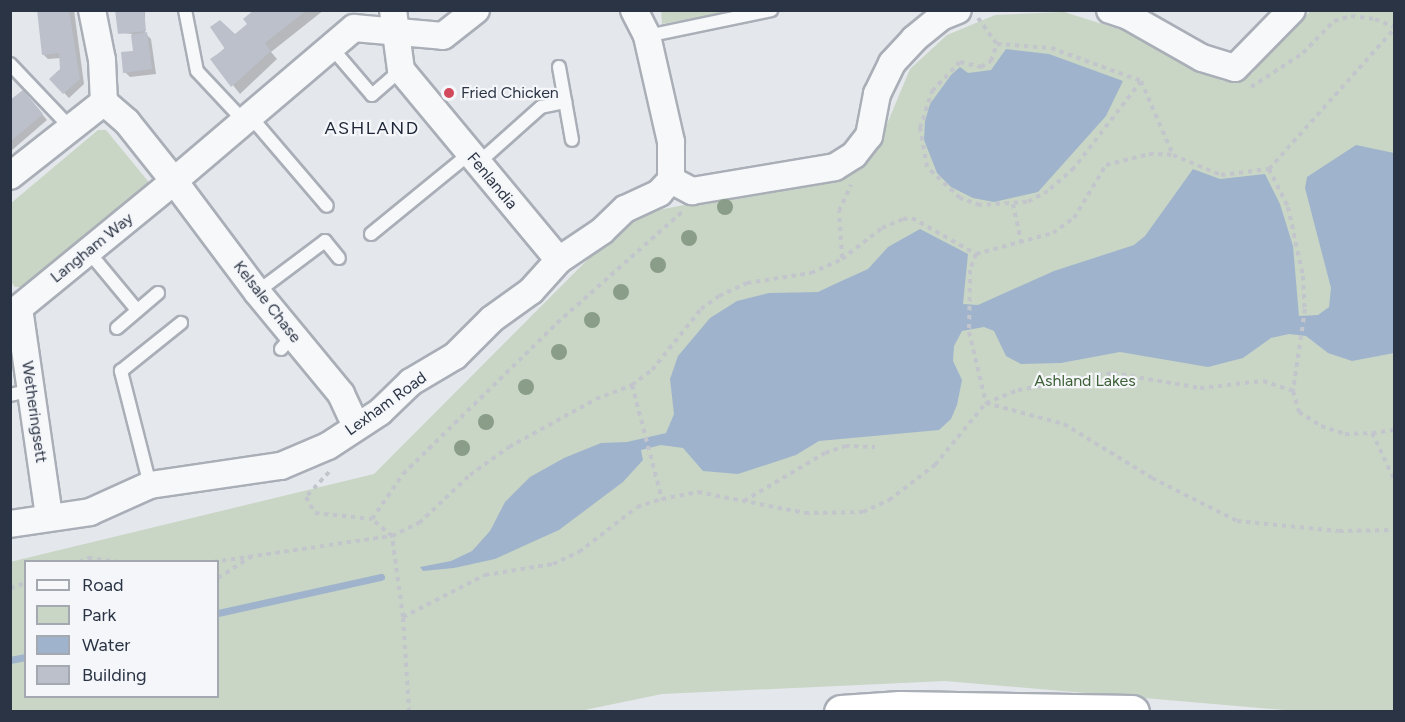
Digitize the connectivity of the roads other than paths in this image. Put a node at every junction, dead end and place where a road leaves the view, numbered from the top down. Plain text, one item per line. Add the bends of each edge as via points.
1 (92, 10) edge
2 (185, 10) edge
3 (634, 10) edge
4 (771, 10) edge
5 (958, 10) edge
6 (1110, 10) edge
7 (1292, 10) edge
8 (470, 15) edge
9 (395, 21) edge
10 (647, 36) junction
11 (331, 47) junction
12 (10, 64) edge
13 (559, 67) dead end
14 (401, 70) junction
15 (104, 102) junction
16 (565, 102) junction
17 (247, 118) junction
18 (69, 126) junction
19 (572, 140) dead end
20 (473, 159) junction
21 (10, 176) edge
22 (174, 180) junction
23 (681, 185) junction
24 (327, 206) dead end
25 (371, 234) dead end
26 (88, 251) junction
27 (339, 258) dead end
28 (559, 260) junction
29 (257, 292) junction
30 (158, 293) dead end
31 (15, 303) edge
32 (137, 310) junction
33 (181, 322) dead end
34 (117, 328) dead end
35 (21, 392) edge
36 (356, 426) junction
37 (150, 485) junction
38 (49, 515) junction
39 (10, 524) edge
40 (841, 711) edge
41 (1132, 711) edge

1 - 15 street via 102,60
2 - 17 lane via 197,71
3 - 10 street
4 - 10 lane
5 - 23 street via 941,17 892,63 877,94 869,136 854,155 836,167
6 - 7 street via 1128,16 1202,58 1235,68
8 - 9 street, Langham Way via 443,36
9 - 11 street, Langham Way via 354,28
9 - 14 street
10 - 23 street
11 - 14 lane via 372,95
11 - 17 street, Langham Way
12 - 18 lane
13 - 16 lane
14 - 20 street, Fenlandia
15 - 18 street
15 - 22 street via 126,122
16 - 19 lane
16 - 20 lane via 541,107
17 - 22 street, Langham Way
17 - 24 lane
18 - 21 street
20 - 25 lane
20 - 28 street, Fenlandia
22 - 26 street, Langham Way
22 - 29 street, Kelsale Chase
23 - 28 street, Lexham Road via 625,209 602,231
26 - 31 street, Langham Way
26 - 32 lane
27 - 29 lane via 325,241
28 - 36 street, Lexham Road via 531,291 492,319 455,356 411,382 380,412
29 - 36 street, Kelsale Chase via 286,342 341,394
30 - 32 lane
31 - 35 street, Wetheringsett
32 - 34 lane
33 - 37 lane via 122,371
35 - 38 street, Wetheringsett
36 - 37 street, Lexham Road via 328,446 281,466
37 - 38 street, Lexham Road via 90,512
38 - 39 street, Lexham Road
40 - 41 highway

